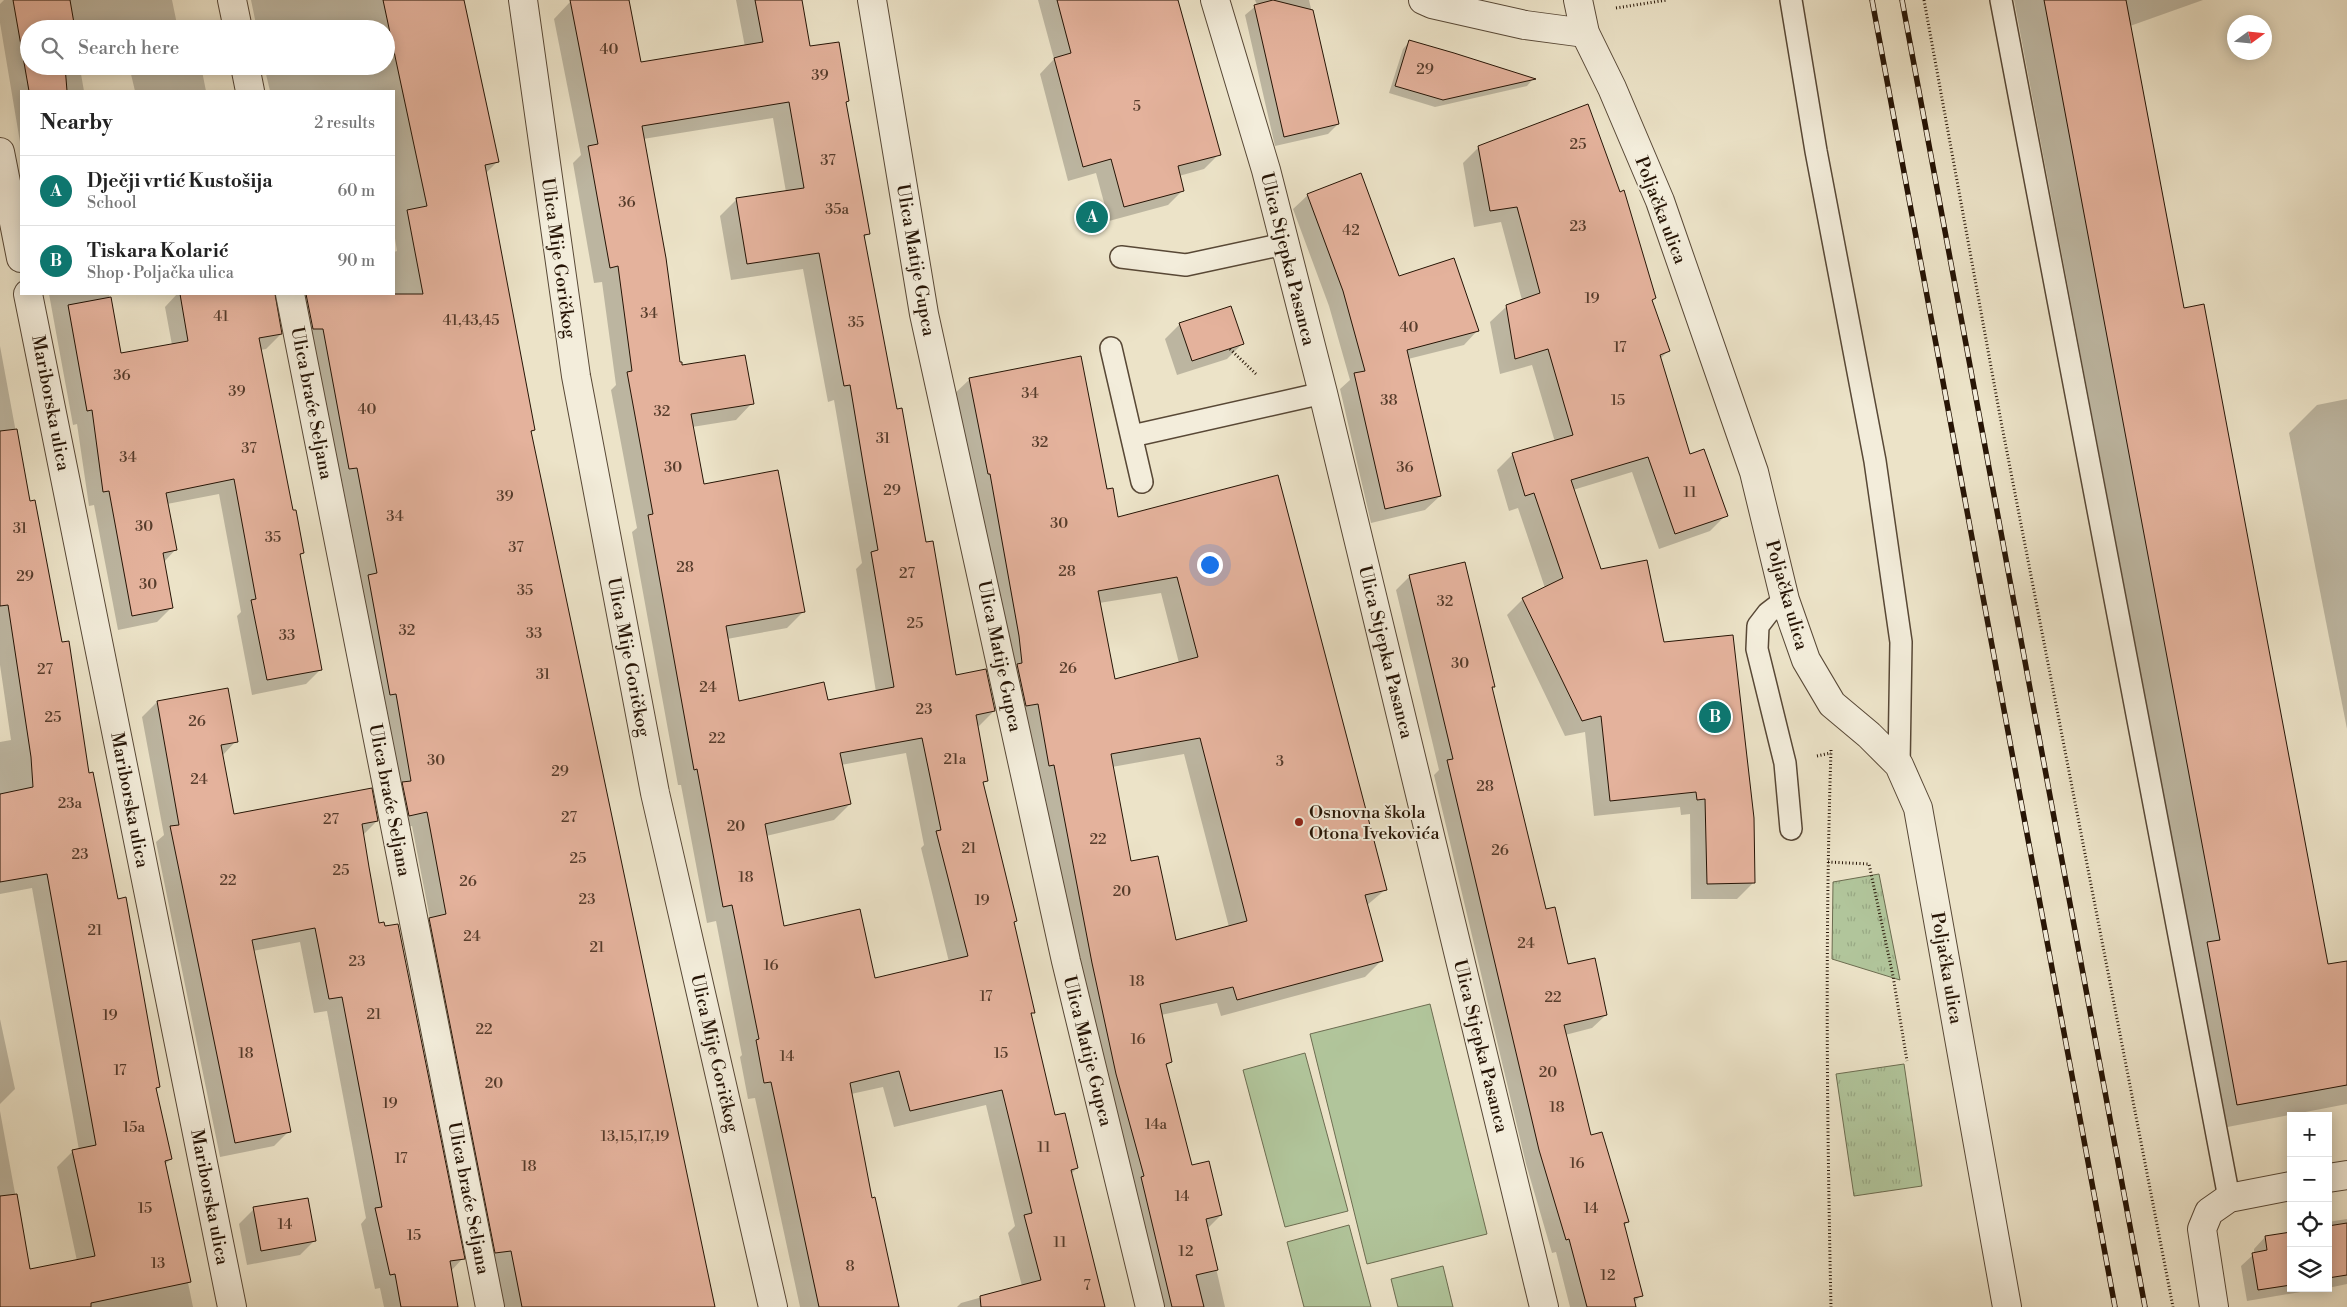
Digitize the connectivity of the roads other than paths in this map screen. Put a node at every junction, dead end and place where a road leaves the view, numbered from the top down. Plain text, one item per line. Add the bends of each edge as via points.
1 (232, 0) edge
2 (523, 0) edge
3 (872, 0) edge
4 (1215, 0) edge
5 (1423, 0) edge
6 (1791, 0) edge
7 (2001, 0) edge
8 (1581, 16) edge
9 (236, 20) edge
10 (247, 75) edge
11 (250, 90) edge
12 (0, 152) edge
13 (1284, 244) junction
14 (20, 253) edge
15 (1121, 257) dead end
16 (28, 295) edge
17 (290, 295) edge
18 (1111, 348) dead end
19 (1323, 394) junction
20 (1132, 436) junction
21 (1142, 482) dead end
22 (1785, 600) junction
23 (1899, 765) junction
24 (1791, 830) dead end
25 (2347, 1174) edge
26 (2332, 1177) edge
27 (2287, 1187) edge
28 (2229, 1198) junction
29 (232, 1307) edge
30 (490, 1307) edge
31 (773, 1307) edge
32 (1150, 1307) edge
33 (1544, 1307) edge
34 (2007, 1307) edge
35 (2214, 1307) edge

1 - 9 street
2 - 31 street, Ulica Mije Goričkog via 576,376 655,793
3 - 32 street, Ulica Matije Gupca via 924,314 1066,961
4 - 13 street, Ulica Stjepka Pasanca via 1266,170
5 - 8 street via 1525,25
6 - 23 lane via 1875,461 1900,642
7 - 28 lane
8 - 22 street, Poljačka ulica via 1660,201 1754,472
10 - 11 street
12 - 14 street
13 - 15 lane via 1186,265
13 - 19 street, Ulica Stjepka Pasanca
16 - 29 street, Mariborska ulica
17 - 30 street, Ulica braće Seljana
18 - 20 lane
19 - 20 lane
19 - 33 street, Ulica Stjepka Pasanca
20 - 21 lane
22 - 23 street, Poljačka ulica via 1806,660 1832,704
22 - 24 lane via 1758,626 1757,649 1785,763
23 - 34 street, Poljačka ulica via 1918,808
25 - 26 street
27 - 28 street
28 - 35 street via 2209,1212 2202,1229

